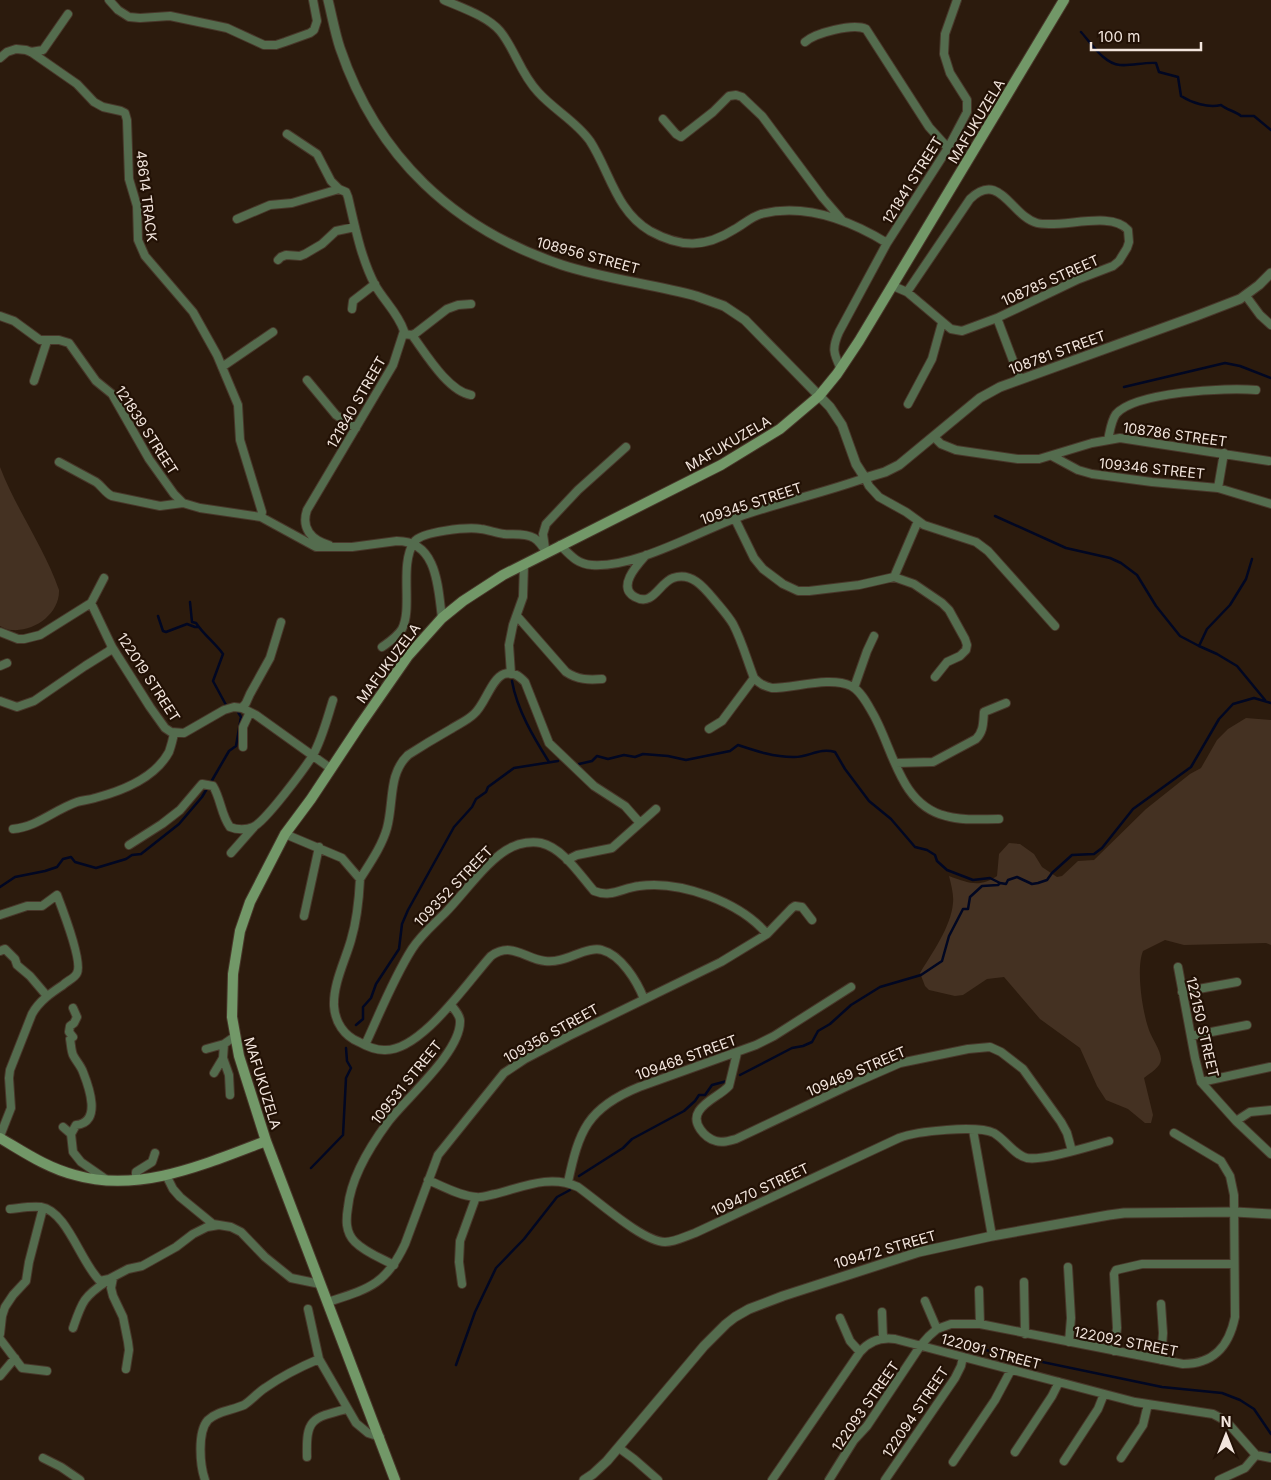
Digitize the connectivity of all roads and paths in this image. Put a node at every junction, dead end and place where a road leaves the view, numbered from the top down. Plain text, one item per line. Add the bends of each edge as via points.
1 (109, 0) edge
2 (313, 0) edge
3 (328, 0) edge
4 (444, 0) edge
5 (957, 0) edge
6 (1064, 0) edge
7 (68, 14) dead end
8 (805, 42) dead end
9 (31, 52) junction
10 (0, 58) edge
11 (663, 120) dead end
12 (287, 134) dead end
13 (948, 148) junction
14 (339, 189) junction
15 (237, 218) dead end
16 (844, 222) junction
17 (355, 227) junction
18 (887, 243) junction
19 (278, 260) dead end
20 (1271, 273) edge
21 (375, 284) junction
22 (893, 286) junction
23 (907, 292) junction
24 (1246, 296) junction
25 (471, 304) dead end
26 (352, 309) dead end
27 (0, 316) edge
28 (997, 318) junction
29 (942, 324) junction
30 (1271, 325) edge
31 (273, 332) dead end
32 (408, 334) junction
33 (47, 341) junction
34 (222, 367) junction
35 (841, 369) junction
36 (1020, 379) junction
37 (307, 380) dead end
38 (34, 381) dead end
39 (1256, 390) dead end
40 (471, 395) dead end
41 (819, 396) junction
42 (908, 404) dead end
43 (356, 428) junction
44 (934, 437) junction
45 (1108, 440) junction
46 (626, 447) dead end
47 (1224, 453) junction
48 (1052, 456) junction
49 (1269, 461) dead end
50 (59, 462) dead end
51 (865, 478) junction
52 (1218, 488) junction
53 (183, 503) junction
54 (1271, 504) edge
55 (262, 517) junction
56 (735, 519) junction
57 (918, 521) junction
58 (414, 544) junction
59 (560, 546) junction
60 (335, 548) junction
61 (546, 552) junction
62 (646, 555) junction
63 (524, 564) junction
64 (894, 577) junction
65 (104, 578) dead end
66 (91, 603) junction
67 (517, 616) junction
68 (442, 618) junction
69 (281, 622) dead end
70 (1054, 626) dead end
71 (0, 632) edge
72 (874, 636) dead end
73 (112, 647) junction
74 (382, 647) dead end
75 (511, 674) junction
76 (935, 677) dead end
77 (754, 678) junction
78 (602, 679) dead end
79 (854, 688) junction
80 (333, 700) dead end
81 (0, 701) edge
82 (1006, 703) dead end
83 (242, 708) junction
84 (250, 712) junction
85 (709, 729) dead end
86 (174, 733) junction
87 (243, 747) dead end
88 (312, 756) junction
89 (896, 763) junction
90 (330, 768) junction
91 (656, 808) dead end
92 (999, 819) dead end
93 (640, 823) junction
94 (254, 827) junction
95 (13, 829) dead end
96 (285, 834) junction
97 (129, 845) dead end
98 (319, 847) junction
99 (231, 853) dead end
100 (567, 860) junction
101 (360, 879) junction
102 (0, 915) edge
103 (304, 916) dead end
104 (812, 920) dead end
105 (767, 934) junction
106 (0, 951) edge
107 (1178, 967) dead end
108 (1237, 982) dead end
109 (850, 987) dead end
110 (1182, 992) junction
111 (46, 996) junction
112 (644, 999) junction
113 (451, 1005) junction
114 (74, 1008) dead end
115 (1247, 1025) dead end
116 (1191, 1036) junction
117 (234, 1037) junction
118 (224, 1044) junction
119 (365, 1045) junction
120 (206, 1050) dead end
121 (737, 1053) junction
122 (223, 1058) junction
123 (1270, 1067) edge
124 (214, 1073) dead end
125 (1201, 1082) junction
126 (230, 1095) dead end
127 (1271, 1110) edge
128 (1236, 1121) junction
129 (63, 1127) dead end
130 (972, 1130) junction
131 (1174, 1133) dead end
132 (71, 1134) junction
133 (0, 1137) edge
134 (266, 1141) junction
135 (1110, 1141) dead end
136 (1072, 1151) junction
137 (155, 1153) dead end
138 (1271, 1154) edge
139 (166, 1175) junction
140 (107, 1180) junction
141 (136, 1180) junction
142 (428, 1180) junction
143 (568, 1182) junction
144 (476, 1198) junction
145 (43, 1208) junction
146 (10, 1209) dead end
147 (1235, 1212) junction
148 (1271, 1214) edge
149 (219, 1225) junction
150 (992, 1236) junction
151 (1234, 1264) junction
152 (394, 1265) junction
153 (1068, 1267) dead end
154 (113, 1278) junction
155 (1024, 1282) dead end
156 (320, 1284) junction
157 (462, 1284) dead end
158 (979, 1290) dead end
159 (925, 1301) dead end
160 (328, 1302) junction
161 (1161, 1304) dead end
162 (308, 1309) dead end
163 (882, 1312) dead end
164 (840, 1318) dead end
165 (980, 1324) junction
166 (73, 1328) dead end
167 (938, 1329) junction
168 (0, 1334) edge
169 (1025, 1334) junction
170 (884, 1338) junction
171 (0, 1339) edge
172 (1069, 1342) junction
173 (921, 1346) junction
174 (1114, 1351) junction
175 (860, 1352) junction
176 (963, 1357) junction
177 (15, 1358) junction
178 (319, 1359) junction
179 (1161, 1360) junction
180 (126, 1369) dead end
181 (1011, 1370) junction
182 (47, 1371) dead end
183 (0, 1376) edge
184 (1059, 1382) junction
185 (1104, 1394) junction
186 (1148, 1404) junction
187 (347, 1409) junction
188 (380, 1437) junction
189 (619, 1448) junction
190 (1015, 1452) dead end
191 (1256, 1455) junction
192 (307, 1457) dead end
193 (43, 1458) dead end
194 (1121, 1458) dead end
195 (1271, 1458) edge
196 (1064, 1460) dead end
197 (953, 1462) dead end
198 (80, 1480) edge
199 (205, 1480) edge
200 (395, 1480) edge
201 (584, 1480) edge
202 (658, 1480) edge
203 (772, 1480) edge
204 (829, 1480) edge
205 (885, 1480) edge
206 (1219, 1480) edge

1 - 2 street via 129,17 170,16 227,28 269,45 296,39 314,30 317,21
3 - 41 street, 108956 STREET via 340,47 368,114 396,154 455,211 502,241 555,263 681,292 724,306 758,332
4 - 16 street via 499,30 526,77 540,95 584,133 622,204 634,220 650,231 670,240 698,244 718,238 766,213 808,212
5 - 13 street, 121841 STREET via 945,34 944,54 950,74 968,107
6 - 22 main road, MAFUKUZELA
7 - 9 street via 43,50
8 - 13 street via 814,36 842,29 861,27 868,31 929,127
9 - 10 street via 16,49
9 - 34 street, 48614 TRACK via 77,84 98,104 124,113 127,120 128,171 137,206 141,251 193,312
11 - 16 street via 681,137 729,96 742,97 765,121
12 - 14 street via 317,154 331,182
13 - 18 street, 121841 STREET
14 - 15 street via 292,203 270,205
14 - 17 street via 346,192
16 - 18 street
17 - 19 street via 336,231 305,254 286,255
17 - 21 street
18 - 35 street, 121841 STREET via 835,341 834,352
20 - 24 street, 108781 STREET
21 - 26 street via 353,300
21 - 32 street
22 - 23 street, 108785 STREET
22 - 35 main road, MAFUKUZELA
23 - 28 street, 108785 STREET via 970,199 984,190 998,192 1034,223 1114,222 1128,230 1127,248 1113,266
23 - 29 street, 108785 STREET
24 - 30 street
24 - 36 street, 108781 STREET
25 - 32 street via 448,309 416,333
27 - 33 street, 121839 STREET via 14,321 36,338
28 - 29 street, 108785 STREET via 962,331 951,330
28 - 36 street, 108785 STREET
29 - 42 street via 932,359
31 - 34 street
32 - 40 street via 452,386
32 - 43 street, 121840 STREET via 394,365
33 - 38 street
33 - 53 street, 121839 STREET via 70,343 96,381 112,394 149,459
34 - 55 street, 48614 TRACK via 238,405 240,440
35 - 41 main road, MAFUKUZELA
36 - 44 street, 108781 STREET via 980,398
37 - 43 street via 336,415
39 - 45 street via 1233,388 1132,403 1114,417
41 - 51 street, 108956 STREET via 842,425 856,464
41 - 59 main road, MAFUKUZELA via 780,429 744,452
43 - 60 street, 121840 STREET via 305,516 311,536
44 - 48 street, 108786 STREET via 947,447 983,455 1027,460
44 - 51 street, 108781 STREET via 899,465
45 - 47 street, 108786 STREET via 1131,439
45 - 48 street, 108786 STREET
46 - 61 street via 546,524 543,534
47 - 49 street, 108786 STREET
47 - 52 street, 109346 STREET
48 - 52 street, 109346 STREET via 1092,474
50 - 53 street via 96,482 112,496 160,506
51 - 56 street, 109345 STREET
51 - 57 street via 874,493
52 - 54 street
53 - 55 street
55 - 60 street via 310,545
56 - 62 street, 109345 STREET
56 - 64 street via 763,569 798,591 852,586
57 - 64 street
57 - 70 street via 976,542 988,551
58 - 60 street via 404,541
58 - 61 street via 428,534 480,529 499,534 526,535 538,541
58 - 68 street via 427,556 434,569
58 - 74 street via 406,578 405,622 398,634
59 - 61 main road, MAFUKUZELA
59 - 62 street, 109345 STREET via 582,564 608,565
61 - 63 main road, MAFUKUZELA
62 - 77 street, 109345 STREET via 629,576 632,595 648,599 676,577 697,581 732,623
63 - 67 street via 523,597
63 - 68 main road, MAFUKUZELA via 463,601
64 - 76 street via 914,584 942,603 967,645 966,650 947,662
65 - 66 street
66 - 71 street via 32,638 18,639
66 - 73 street, 122019 STREET
67 - 75 street via 509,645
67 - 78 street via 566,672 585,680
68 - 90 main road, MAFUKUZELA via 408,656
69 - 83 street via 270,658
72 - 79 street
73 - 81 street via 34,701 17,707
73 - 86 street, 122019 STREET via 165,728
75 - 93 street via 525,682 549,743 594,786 625,806
75 - 101 street via 499,678 475,714 400,762 395,772 387,827
77 - 79 street via 772,688 834,682
77 - 85 street via 722,721
79 - 89 street via 877,720
80 - 88 street
82 - 89 street via 984,712 980,735 940,759
83 - 84 street
83 - 86 street, 122019 STREET via 224,710 184,734
84 - 87 street via 243,727
84 - 88 street
86 - 95 street via 164,759 136,783 76,803 24,828
88 - 90 street
88 - 94 street via 269,813
89 - 92 street via 907,788 929,810 956,818
90 - 96 main road, MAFUKUZELA
91 - 93 street
93 - 100 street via 612,848
94 - 97 street via 230,827 213,786 202,784 180,810
94 - 99 street
96 - 98 street
96 - 117 main road, MAFUKUZELA via 250,902 240,931 232,994
98 - 101 street via 342,858
98 - 103 street
100 - 105 street, 109352 STREET via 600,893 614,893 638,886 691,889 747,915
100 - 119 street, 109352 STREET via 539,842 513,846 495,858 415,944
101 - 119 street via 355,924 342,964 334,1005 340,1025 348,1037
102 - 111 street via 27,906 42,906 57,895 79,967 77,974
104 - 105 street, 109356 STREET via 802,907 796,906
105 - 112 street, 109356 STREET via 721,962
106 - 111 street via 4,949 15,959
107 - 110 street, 122150 STREET
108 - 110 street
109 - 121 street, 109468 STREET via 774,1036
110 - 116 street, 122150 STREET
111 - 133 street via 32,1014 10,1070 11,1108
112 - 113 street via 630,972 609,952 585,951 547,962 514,950 504,950 491,956
112 - 142 street, 109356 STREET via 525,1059 504,1073 438,1155
113 - 119 street via 433,1024 394,1049
113 - 152 street, 109531 STREET via 460,1021 455,1039 433,1073 388,1122 350,1190 346,1220 348,1232 354,1242 367,1252
114 - 132 street via 77,1017 70,1026 69,1032 73,1037 70,1039 90,1090 92,1106 88,1120 76,1125
115 - 116 street
116 - 125 street, 122150 STREET
117 - 118 street
117 - 134 main road, MAFUKUZELA
118 - 120 street
118 - 122 street
121 - 136 street, 109469 STREET via 730,1086 705,1104 696,1116 703,1133 717,1142 741,1137 900,1063 990,1047 1023,1069 1061,1122
121 - 143 street, 109468 STREET via 639,1087 602,1107 580,1137
122 - 124 street
122 - 126 street via 229,1075
123 - 125 street
125 - 128 street, 122150 STREET
127 - 128 street via 1250,1112
128 - 138 street, 122150 STREET
129 - 132 street
130 - 136 street, 109470 STREET via 992,1132 1025,1158
130 - 143 street, 109470 STREET via 905,1136 672,1242 649,1238
130 - 150 street
131 - 147 street, 122092 STREET via 1221,1160 1230,1176
132 - 140 street via 73,1152 81,1162
133 - 140 main road via 54,1168 76,1176
134 - 139 main road
134 - 156 main road, MAFUKUZELA
135 - 136 street, 109470 STREET
137 - 141 street via 152,1162 136,1172
139 - 141 main road
139 - 149 street via 180,1197 213,1224
140 - 141 main road
142 - 144 street
142 - 152 street, 109356 STREET
143 - 144 street via 543,1182
144 - 157 street via 460,1241
145 - 146 street
145 - 154 street via 51,1211 69,1232 91,1272 100,1281
145 - 168 street via 26,1281 5,1307
147 - 148 street, 109472 STREET
147 - 150 street, 109472 STREET via 1124,1213
147 - 151 street, 122092 STREET
149 - 154 street via 207,1227 142,1266 128,1269
149 - 156 street via 241,1232 291,1278
150 - 189 street, 109472 STREET via 890,1260 748,1308 734,1316 704,1346
151 - 174 street via 1142,1264 1116,1270
151 - 179 street, 122092 STREET via 1235,1317 1227,1342 1214,1355 1198,1363
152 - 160 street, 109356 STREET via 377,1283
153 - 172 street
154 - 166 street via 85,1298
154 - 180 street via 112,1296 123,1317 128,1342
155 - 169 street
156 - 160 main road, MAFUKUZELA
158 - 165 street
159 - 167 street
160 - 188 main road, MAFUKUZELA
161 - 179 street
162 - 178 street
163 - 170 street
164 - 175 street via 850,1342
165 - 167 street, 122092 STREET via 951,1324
165 - 169 street, 122092 STREET
167 - 173 street
169 - 172 street, 122092 STREET
170 - 173 street, 122091 STREET
170 - 175 street via 870,1342
171 - 177 street
172 - 174 street, 122092 STREET
173 - 176 street, 122091 STREET
173 - 204 street, 122093 STREET
174 - 179 street, 122092 STREET
175 - 203 street
176 - 181 street, 122091 STREET
176 - 205 street, 122094 STREET via 955,1378
177 - 182 street via 22,1368
177 - 183 street
178 - 187 street
178 - 199 street via 289,1372 243,1405 209,1420 201,1447 200,1462
181 - 184 street, 122091 STREET
181 - 197 street
184 - 185 street, 122091 STREET
184 - 190 street
185 - 186 street, 122091 STREET
185 - 196 street via 1098,1409
186 - 191 street, 122091 STREET via 1220,1417
186 - 194 street via 1143,1425
187 - 188 street via 361,1429
187 - 192 street via 325,1415 311,1424 306,1436
188 - 200 main road, MAFUKUZELA
189 - 201 street, 109472 STREET
189 - 202 street
191 - 195 street
191 - 206 street via 1245,1468
193 - 198 street

